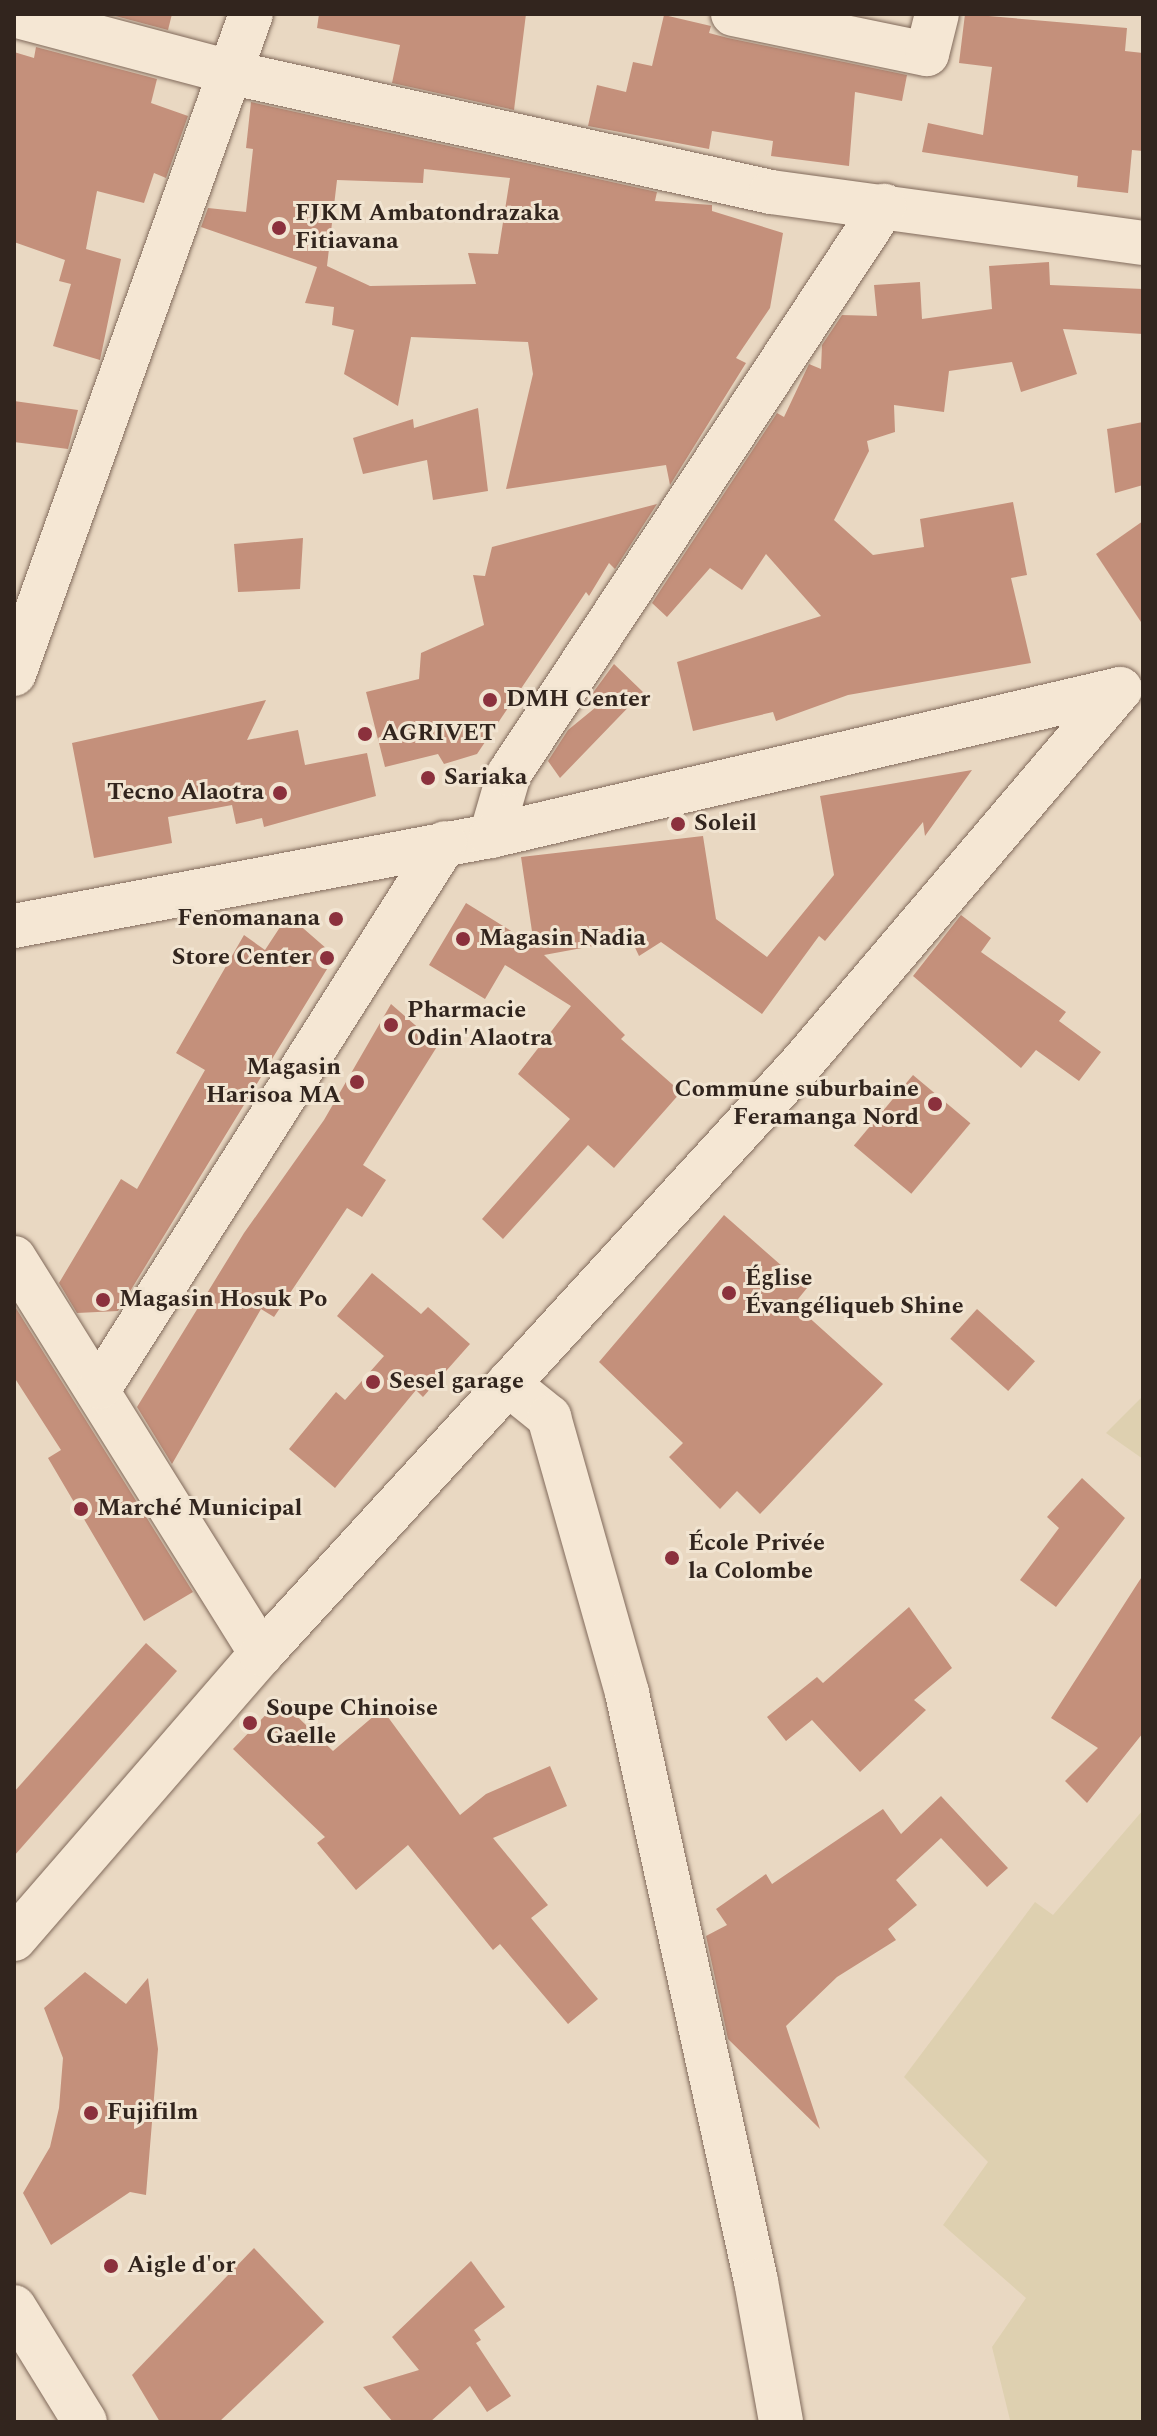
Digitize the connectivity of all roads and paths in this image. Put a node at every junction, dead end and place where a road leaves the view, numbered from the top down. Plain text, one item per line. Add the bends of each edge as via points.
1 (251, 14) edge
2 (733, 14) edge
3 (937, 14) edge
4 (14, 15) edge
5 (233, 73) junction
6 (884, 206) junction
7 (1143, 243) edge
8 (14, 674) edge
9 (1135, 682) edge
10 (491, 836) junction
11 (445, 843) junction
12 (14, 926) edge
13 (14, 1258) edge
14 (508, 1384) junction
15 (100, 1387) junction
16 (261, 1654) junction
17 (14, 1939) edge
18 (14, 2307) edge
19 (85, 2422) edge
20 (781, 2422) edge

1 - 5 street
2 - 3 street via 927,54
4 - 5 street
5 - 6 street via 771,192
5 - 8 street
6 - 7 street
6 - 10 street via 509,774
9 - 10 street
9 - 14 street via 802,1063
10 - 11 street
11 - 12 street
11 - 15 street
13 - 15 street
14 - 16 street
14 - 20 street via 549,1417 627,1693 756,2281
15 - 16 street
16 - 17 street
18 - 19 street

